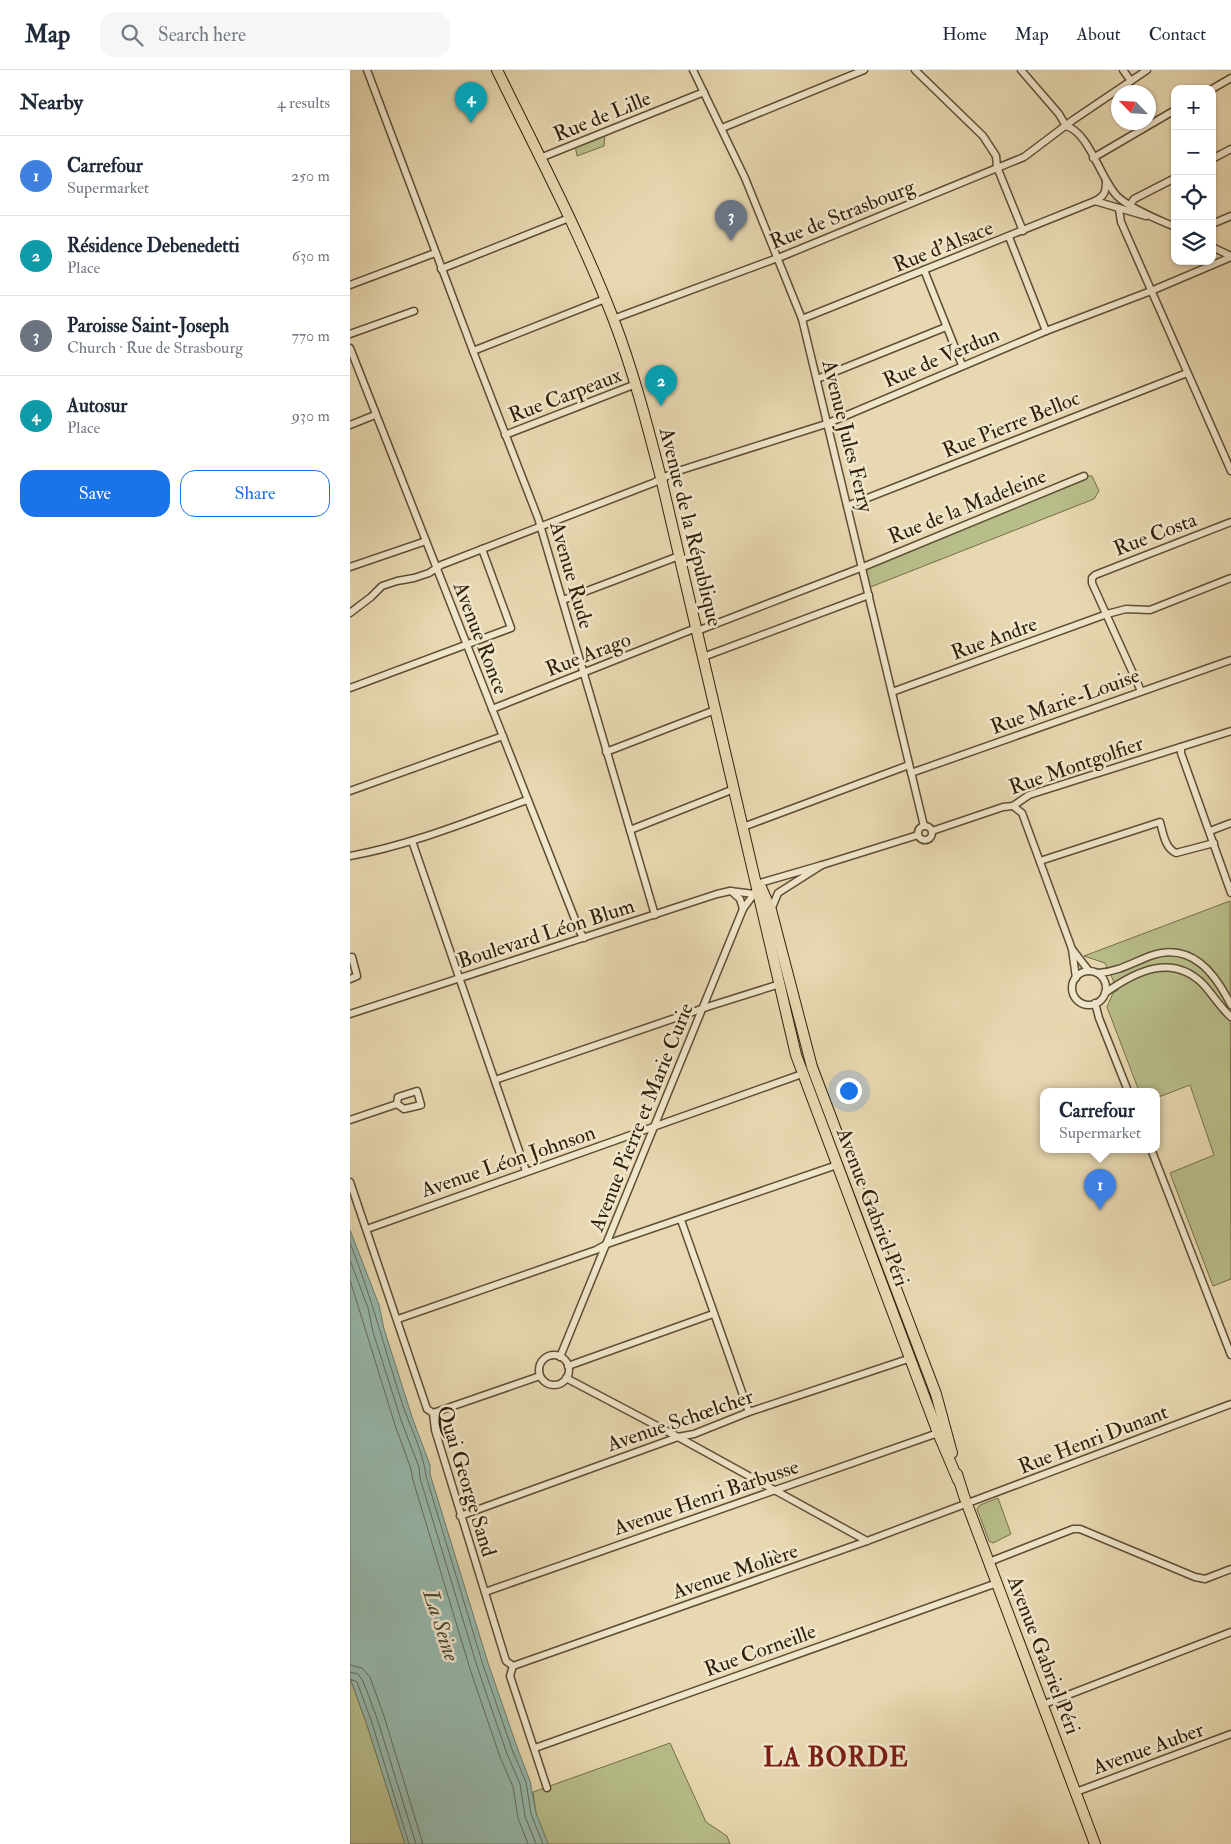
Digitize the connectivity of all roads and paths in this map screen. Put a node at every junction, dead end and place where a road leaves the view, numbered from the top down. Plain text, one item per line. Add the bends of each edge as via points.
1 (366, 70) edge
2 (498, 70) edge
3 (693, 70) edge
4 (864, 70) edge
5 (915, 70) edge
6 (1020, 70) edge
7 (1123, 70) edge
8 (1147, 70) edge
9 (1231, 78) edge
10 (1131, 80) junction
11 (1216, 87) edge
12 (704, 92) junction
13 (1171, 112) edge
14 (1066, 126) junction
15 (722, 128) junction
16 (1231, 150) edge
17 (1216, 157) edge
18 (540, 158) junction
19 (1093, 158) junction
20 (997, 167) junction
21 (1171, 180) edge
22 (1106, 181) junction
23 (1095, 201) junction
24 (1130, 205) junction
25 (1119, 209) junction
26 (1150, 216) junction
27 (1231, 216) edge
28 (569, 218) junction
29 (1216, 222) edge
30 (1171, 225) edge
31 (1022, 231) junction
32 (1009, 237) junction
33 (1216, 249) edge
34 (435, 253) junction
35 (1231, 256) edge
36 (776, 258) junction
37 (441, 268) junction
38 (924, 270) junction
39 (350, 284) edge
40 (1151, 291) junction
41 (605, 299) junction
42 (414, 311) dead end
43 (613, 319) junction
44 (802, 320) junction
45 (946, 327) junction
46 (1046, 331) junction
47 (350, 334) edge
48 (350, 348) edge
49 (472, 351) junction
50 (962, 365) junction
51 (1187, 372) junction
52 (818, 380) junction
53 (636, 384) junction
54 (375, 415) junction
55 (826, 424) junction
56 (350, 425) edge
57 (506, 435) junction
58 (1229, 461) edge
59 (1231, 471) edge
60 (1084, 476) dead end
61 (661, 478) junction
62 (847, 506) junction
63 (1231, 522) edge
64 (540, 526) junction
65 (426, 541) junction
66 (482, 549) junction
67 (679, 556) junction
68 (350, 567) edge
69 (436, 567) junction
70 (863, 567) junction
71 (1231, 578) edge
72 (869, 595) junction
73 (563, 600) junction
74 (350, 613) edge
75 (1107, 614) junction
76 (696, 630) junction
77 (467, 645) junction
78 (703, 657) junction
79 (1231, 660) edge
80 (583, 674) junction
81 (350, 688) edge
82 (1141, 691) junction
83 (892, 692) junction
84 (492, 710) junction
85 (715, 710) junction
86 (1231, 731) edge
87 (503, 736) junction
88 (1181, 747) junction
89 (606, 752) junction
90 (910, 769) junction
91 (734, 789) junction
92 (350, 791) edge
93 (528, 800) junction
94 (1013, 806) junction
95 (1231, 823) edge
96 (924, 826) junction
97 (743, 827) junction
98 (630, 830) junction
99 (932, 831) junction
100 (1210, 831) junction
101 (918, 835) junction
102 (412, 841) junction
103 (1214, 843) junction
104 (350, 856) edge
105 (1040, 861) junction
106 (822, 865) junction
107 (756, 888) junction
108 (730, 891) junction
109 (1231, 893) edge
110 (743, 909) junction
111 (771, 910) junction
112 (655, 915) junction
113 (584, 938) junction
114 (1072, 948) junction
115 (352, 957) dead end
116 (1089, 971) junction
117 (1098, 974) junction
118 (1076, 978) junction
119 (350, 979) edge
120 (460, 979) junction
121 (780, 984) junction
122 (1105, 993) junction
123 (1095, 1003) junction
124 (1231, 1005) edge
125 (702, 1009) junction
126 (350, 1014) edge
127 (1231, 1017) edge
128 (802, 1074) junction
129 (495, 1080) junction
130 (1127, 1088) edge
131 (396, 1104) dead end
132 (350, 1120) edge
133 (655, 1126) junction
134 (1153, 1153) edge
135 (837, 1165) junction
136 (526, 1172) junction
137 (350, 1182) edge
138 (681, 1220) junction
139 (367, 1229) junction
140 (607, 1244) junction
141 (714, 1314) junction
142 (398, 1319) junction
143 (1231, 1355) edge
144 (560, 1357) junction
145 (911, 1358) junction
146 (568, 1366) junction
147 (540, 1376) junction
148 (566, 1378) junction
149 (1231, 1404) edge
150 (749, 1412) junction
151 (433, 1413) junction
152 (938, 1433) junction
153 (678, 1437) junction
154 (958, 1480) junction
155 (773, 1490) junction
156 (967, 1504) junction
157 (460, 1516) junction
158 (867, 1541) junction
159 (989, 1562) junction
160 (1231, 1569) edge
161 (997, 1583) junction
162 (485, 1592) junction
163 (1231, 1632) edge
164 (513, 1666) junction
165 (1042, 1705) junction
166 (1231, 1734) edge
167 (534, 1748) junction
168 (547, 1788) dead end
169 (1076, 1792) junction
170 (1095, 1844) edge

1 - 34 street, Avenue Rude
2 - 18 main road, Avenue de la République
3 - 12 street, Avenue Jules Ferry
4 - 15 street
5 - 20 street via 983,136 996,156
6 - 14 street
7 - 10 street
8 - 10 street, Rue de Strasbourg
9 - 11 street
10 - 14 street, Rue de Strasbourg
12 - 15 street, Avenue Jules Ferry
12 - 18 street, Rue de Lille
13 - 19 street
14 - 19 street via 1078,132
14 - 20 street, Rue de Strasbourg via 1024,157
15 - 36 street, Avenue Jules Ferry
16 - 17 street
18 - 28 main road, Avenue de la République
19 - 22 street
20 - 31 street
20 - 36 street, Rue de Strasbourg
21 - 24 street via 1134,199
22 - 23 street via 1102,198
22 - 24 street
23 - 25 street
23 - 31 street, Rue d'Alsace
24 - 26 street
25 - 26 street
25 - 40 street via 1121,222
26 - 30 street
27 - 29 street
28 - 37 street
28 - 41 main road, Avenue de la République
31 - 32 street, Rue d'Alsace
32 - 38 street, Rue d'Alsace
32 - 46 street
33 - 35 street
34 - 37 street, Avenue Rude
34 - 39 street
35 - 40 street, Rue de Verdun
36 - 43 street, Rue de Strasbourg
36 - 44 street, Avenue Jules Ferry
37 - 49 street, Avenue Rude
38 - 44 street, Rue d'Alsace
38 - 45 street
40 - 46 street, Rue de Verdun
40 - 51 street
41 - 43 main road, Avenue de la République
41 - 49 street
42 - 47 street
43 - 53 main road, Avenue de la République
44 - 52 street, Avenue Jules Ferry
45 - 50 street
45 - 52 street
46 - 50 street, Rue de Verdun
48 - 54 street, Avenue Ronce
49 - 57 street, Avenue Rude
50 - 55 street, Rue de Verdun
51 - 58 street
51 - 62 street, Rue Pierre Belloc
52 - 55 street, Avenue Jules Ferry
53 - 57 street, Rue Carpeaux
53 - 61 main road, Avenue de la République
54 - 56 street
54 - 65 street, Avenue Ronce
55 - 61 street, Rue de Verdun
55 - 62 street, Avenue Jules Ferry
57 - 64 street, Avenue Rude
58 - 59 street
60 - 70 street, Rue de la Madeleine
61 - 64 street, Rue de Verdun
61 - 67 main road, Avenue de la République
62 - 70 street, Avenue Jules Ferry
63 - 75 street, Rue Costa via 1095,575 1092,583
64 - 66 street, Rue de Verdun
64 - 73 street, Avenue Rude
65 - 68 street
65 - 69 street, Avenue Ronce
66 - 69 street, Rue de Verdun
66 - 77 street via 511,628
67 - 73 street
67 - 76 main road, Avenue de la République
69 - 74 street, Rue de Verdun via 429,573 382,586
69 - 77 street, Avenue Ronce
70 - 72 street, Avenue Jules Ferry
70 - 76 street, Rue de la Madeleine
71 - 75 street, Rue Andre via 1150,610
72 - 78 street
72 - 83 street, Avenue Jules Ferry
73 - 80 street, Avenue Rude
75 - 82 street
75 - 83 street, Rue Andre
76 - 78 main road, Avenue de la République
76 - 80 street, Rue Arago
77 - 81 street
77 - 84 street, Avenue Ronce
78 - 85 main road, Avenue de la République
79 - 82 street, Rue Marie-Louise
80 - 84 street, Rue Arago
80 - 89 street, Avenue Rude
82 - 90 street, Rue Marie-Louise
83 - 90 street, Avenue Jules Ferry
84 - 87 street, Avenue Ronce
85 - 89 street
85 - 91 main road, Avenue de la République
86 - 88 street, Rue Montgolfier
87 - 92 street
87 - 93 street, Avenue Ronce
88 - 94 street, Rue Montgolfier via 1029,795
88 - 100 street
89 - 98 street, Avenue Rude
90 - 96 street, Avenue Jules Ferry
90 - 97 street, Rue Marie-Louise
91 - 97 main road, Avenue de la République
91 - 98 street
93 - 102 street
93 - 113 street, Avenue Ronce
94 - 99 street, Rue Montgolfier
94 - 105 street via 1022,813
95 - 100 street
96 - 99 street
96 - 101 street via 918,830
97 - 107 main road, Avenue de la République
98 - 112 street, Avenue Rude
99 - 101 street, Rue Montgolfier via 931,838 927,840
100 - 103 street
101 - 106 street, Rue Montgolfier
102 - 104 street
102 - 120 street
103 - 105 street via 1176,853 1167,844 1160,822
103 - 109 street
105 - 114 street
106 - 107 street, Rue Montgolfier
106 - 111 street, Rue Montgolfier via 778,892
107 - 108 street, Boulevard Léon Blum
107 - 110 street, Avenue Pierre et Marie Curie
107 - 111 main road, Avenue Gabriel Péri
107 - 121 main road, Avenue Gabriel Péri
108 - 110 street via 740,900
108 - 112 street, Boulevard Léon Blum
110 - 125 street, Avenue Pierre et Marie Curie
111 - 154 main road, Avenue Gabriel Péri via 812,1067 936,1394
112 - 113 street, Boulevard Léon Blum
113 - 120 street, Boulevard Léon Blum via 467,974
114 - 116 street
114 - 118 street
115 - 119 street via 357,976
116 - 117 street
116 - 118 street
117 - 122 street via 1105,982
117 - 124 street via 1111,973 1154,955 1180,954 1195,959 1210,970
118 - 123 street via 1072,989 1075,998 1087,1004
120 - 126 street, Boulevard Léon Blum
120 - 129 street
121 - 125 street
121 - 128 main road, Avenue Gabriel Péri
122 - 123 street
122 - 127 street via 1153,968 1173,967 1196,978
123 - 130 street
125 - 129 street
125 - 133 street, Avenue Pierre et Marie Curie
128 - 133 street, Avenue Léon Johnson
128 - 135 main road, Avenue Gabriel Péri
129 - 136 street
131 - 132 street
133 - 136 street, Avenue Léon Johnson
133 - 140 street, Avenue Pierre et Marie Curie
134 - 143 street
135 - 138 street
135 - 145 main road, Avenue Gabriel Péri
136 - 139 street, Avenue Léon Johnson
137 - 139 street, Quai George Sand
138 - 140 street
138 - 141 street
139 - 142 street, Quai George Sand
140 - 142 street
140 - 144 street, Avenue Pierre et Marie Curie
141 - 146 street
141 - 150 street
142 - 151 street, Quai George Sand via 427,1409
144 - 146 street
144 - 147 street via 544,1359 540,1365
145 - 150 street, Avenue Schœlcher
145 - 152 main road, Avenue Gabriel Péri
146 - 148 street
147 - 148 street via 551,1385
147 - 151 street
148 - 153 street
149 - 156 street, Rue Henri Dunant
150 - 153 street, Avenue Schœlcher
151 - 157 street, Quai George Sand
152 - 154 main road, Avenue Gabriel Péri
152 - 155 street, Avenue Henri Barbusse
153 - 155 street
153 - 157 street, Avenue Schœlcher
154 - 156 main road, Avenue Gabriel Péri
155 - 158 street
155 - 162 street, Avenue Henri Barbusse
156 - 158 street, Avenue Molière
156 - 159 main road, Avenue Gabriel Péri
157 - 162 street, Quai George Sand
158 - 164 street, Avenue Molière
159 - 160 street via 1073,1528 1195,1577 1205,1579
159 - 161 main road, Avenue Gabriel Péri
161 - 165 main road, Avenue Gabriel Péri
161 - 167 street, Rue Corneille
162 - 164 street, Quai George Sand via 506,1661
163 - 165 street
164 - 167 street, Quai George Sand via 510,1676
165 - 169 main road, Avenue Gabriel Péri
166 - 169 street, Avenue Auber
167 - 168 street, Quai George Sand
169 - 170 main road, Avenue Gabriel Péri

